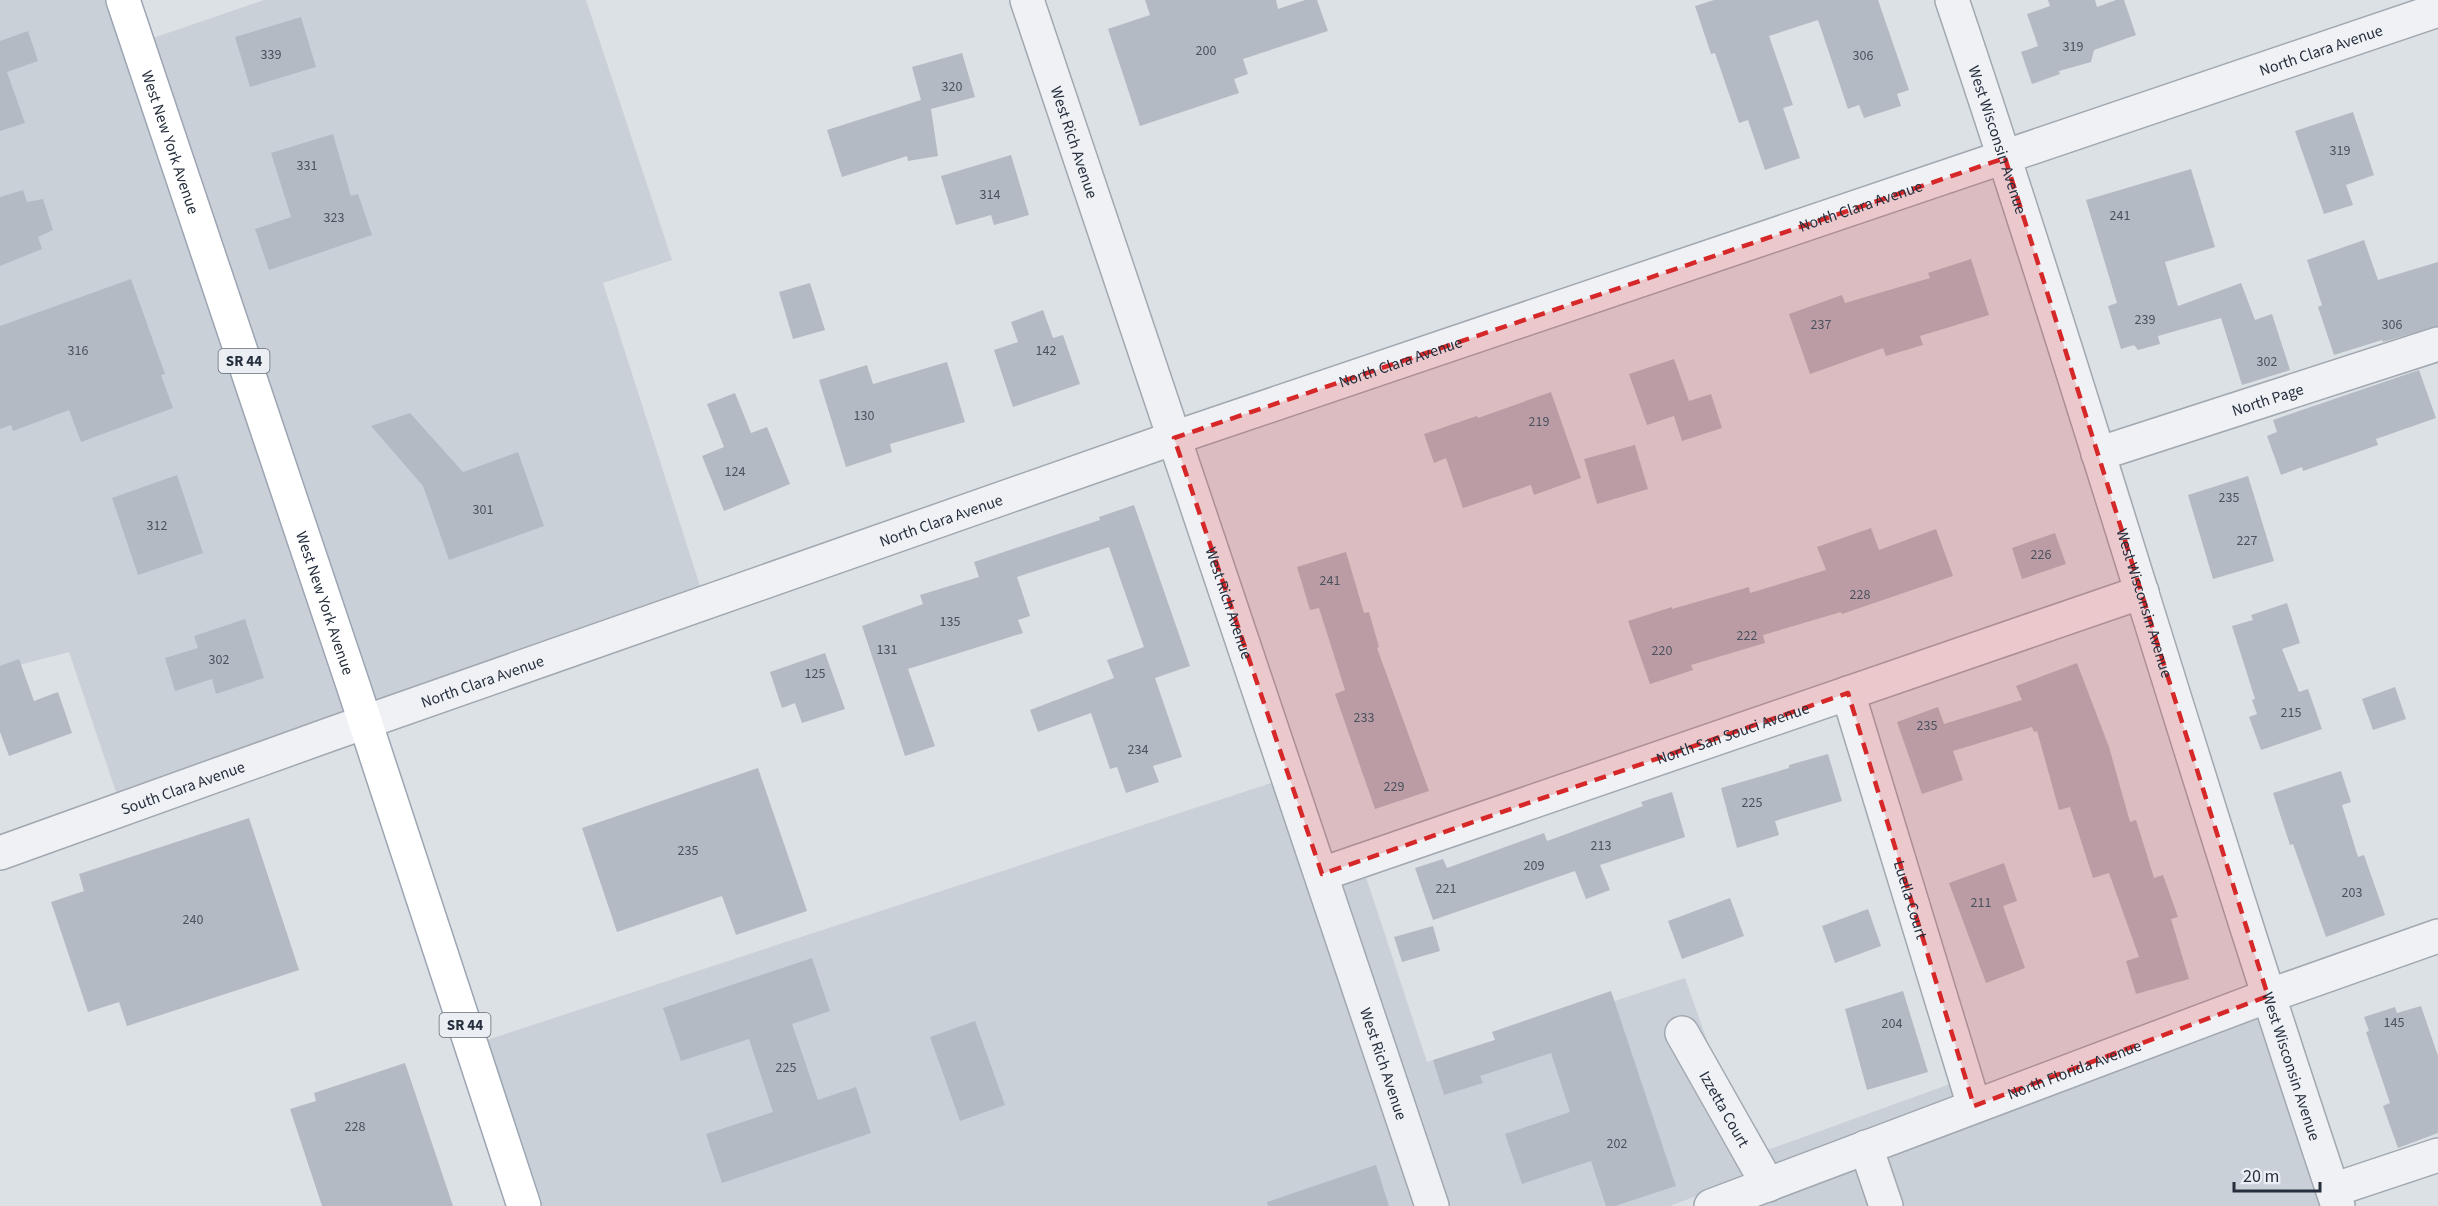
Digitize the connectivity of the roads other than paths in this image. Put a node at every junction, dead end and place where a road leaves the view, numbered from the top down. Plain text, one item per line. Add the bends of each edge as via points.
1 (123, 0) edge
2 (1027, 0) edge
3 (1952, 0) edge
4 (2438, 10) edge
5 (2005, 158) junction
6 (2438, 344) edge
7 (1174, 438) junction
8 (2098, 454) junction
9 (2142, 592) junction
10 (1848, 693) junction
11 (365, 722) junction
12 (0, 853) edge
13 (1322, 874) junction
14 (2438, 936) edge
15 (2268, 996) junction
16 (1682, 1033) dead end
17 (1974, 1107) junction
18 (1866, 1147) junction
19 (2438, 1155) edge
20 (1768, 1185) junction
21 (2335, 1198) edge
22 (524, 1206) edge
23 (1432, 1206) edge
24 (1711, 1206) edge
25 (1886, 1206) edge

1 - 11 main road, West New York Avenue / SR 44
2 - 7 street, West Rich Avenue
3 - 5 street, West Wisconsin Avenue
4 - 5 street, North Clara Avenue
5 - 7 street, North Clara Avenue
5 - 8 street, West Wisconsin Avenue
6 - 8 street, North Page
7 - 11 street, North Clara Avenue
7 - 13 street, West Rich Avenue
8 - 9 street, West Wisconsin Avenue
9 - 10 street, North San Souci Avenue
9 - 15 street, West Wisconsin Avenue
10 - 13 street, North San Souci Avenue
10 - 17 street, Luella Court
11 - 12 street, South Clara Avenue
11 - 22 main road, West New York Avenue / SR 44
13 - 23 street, West Rich Avenue
14 - 15 street, North Florida Avenue
15 - 17 street, North Florida Avenue
15 - 21 street, West Wisconsin Avenue
16 - 20 street, Izzetta Court
17 - 18 street, North Florida Avenue
18 - 20 street, North Florida Avenue
18 - 25 street
19 - 21 street
20 - 24 street, North Florida Avenue

